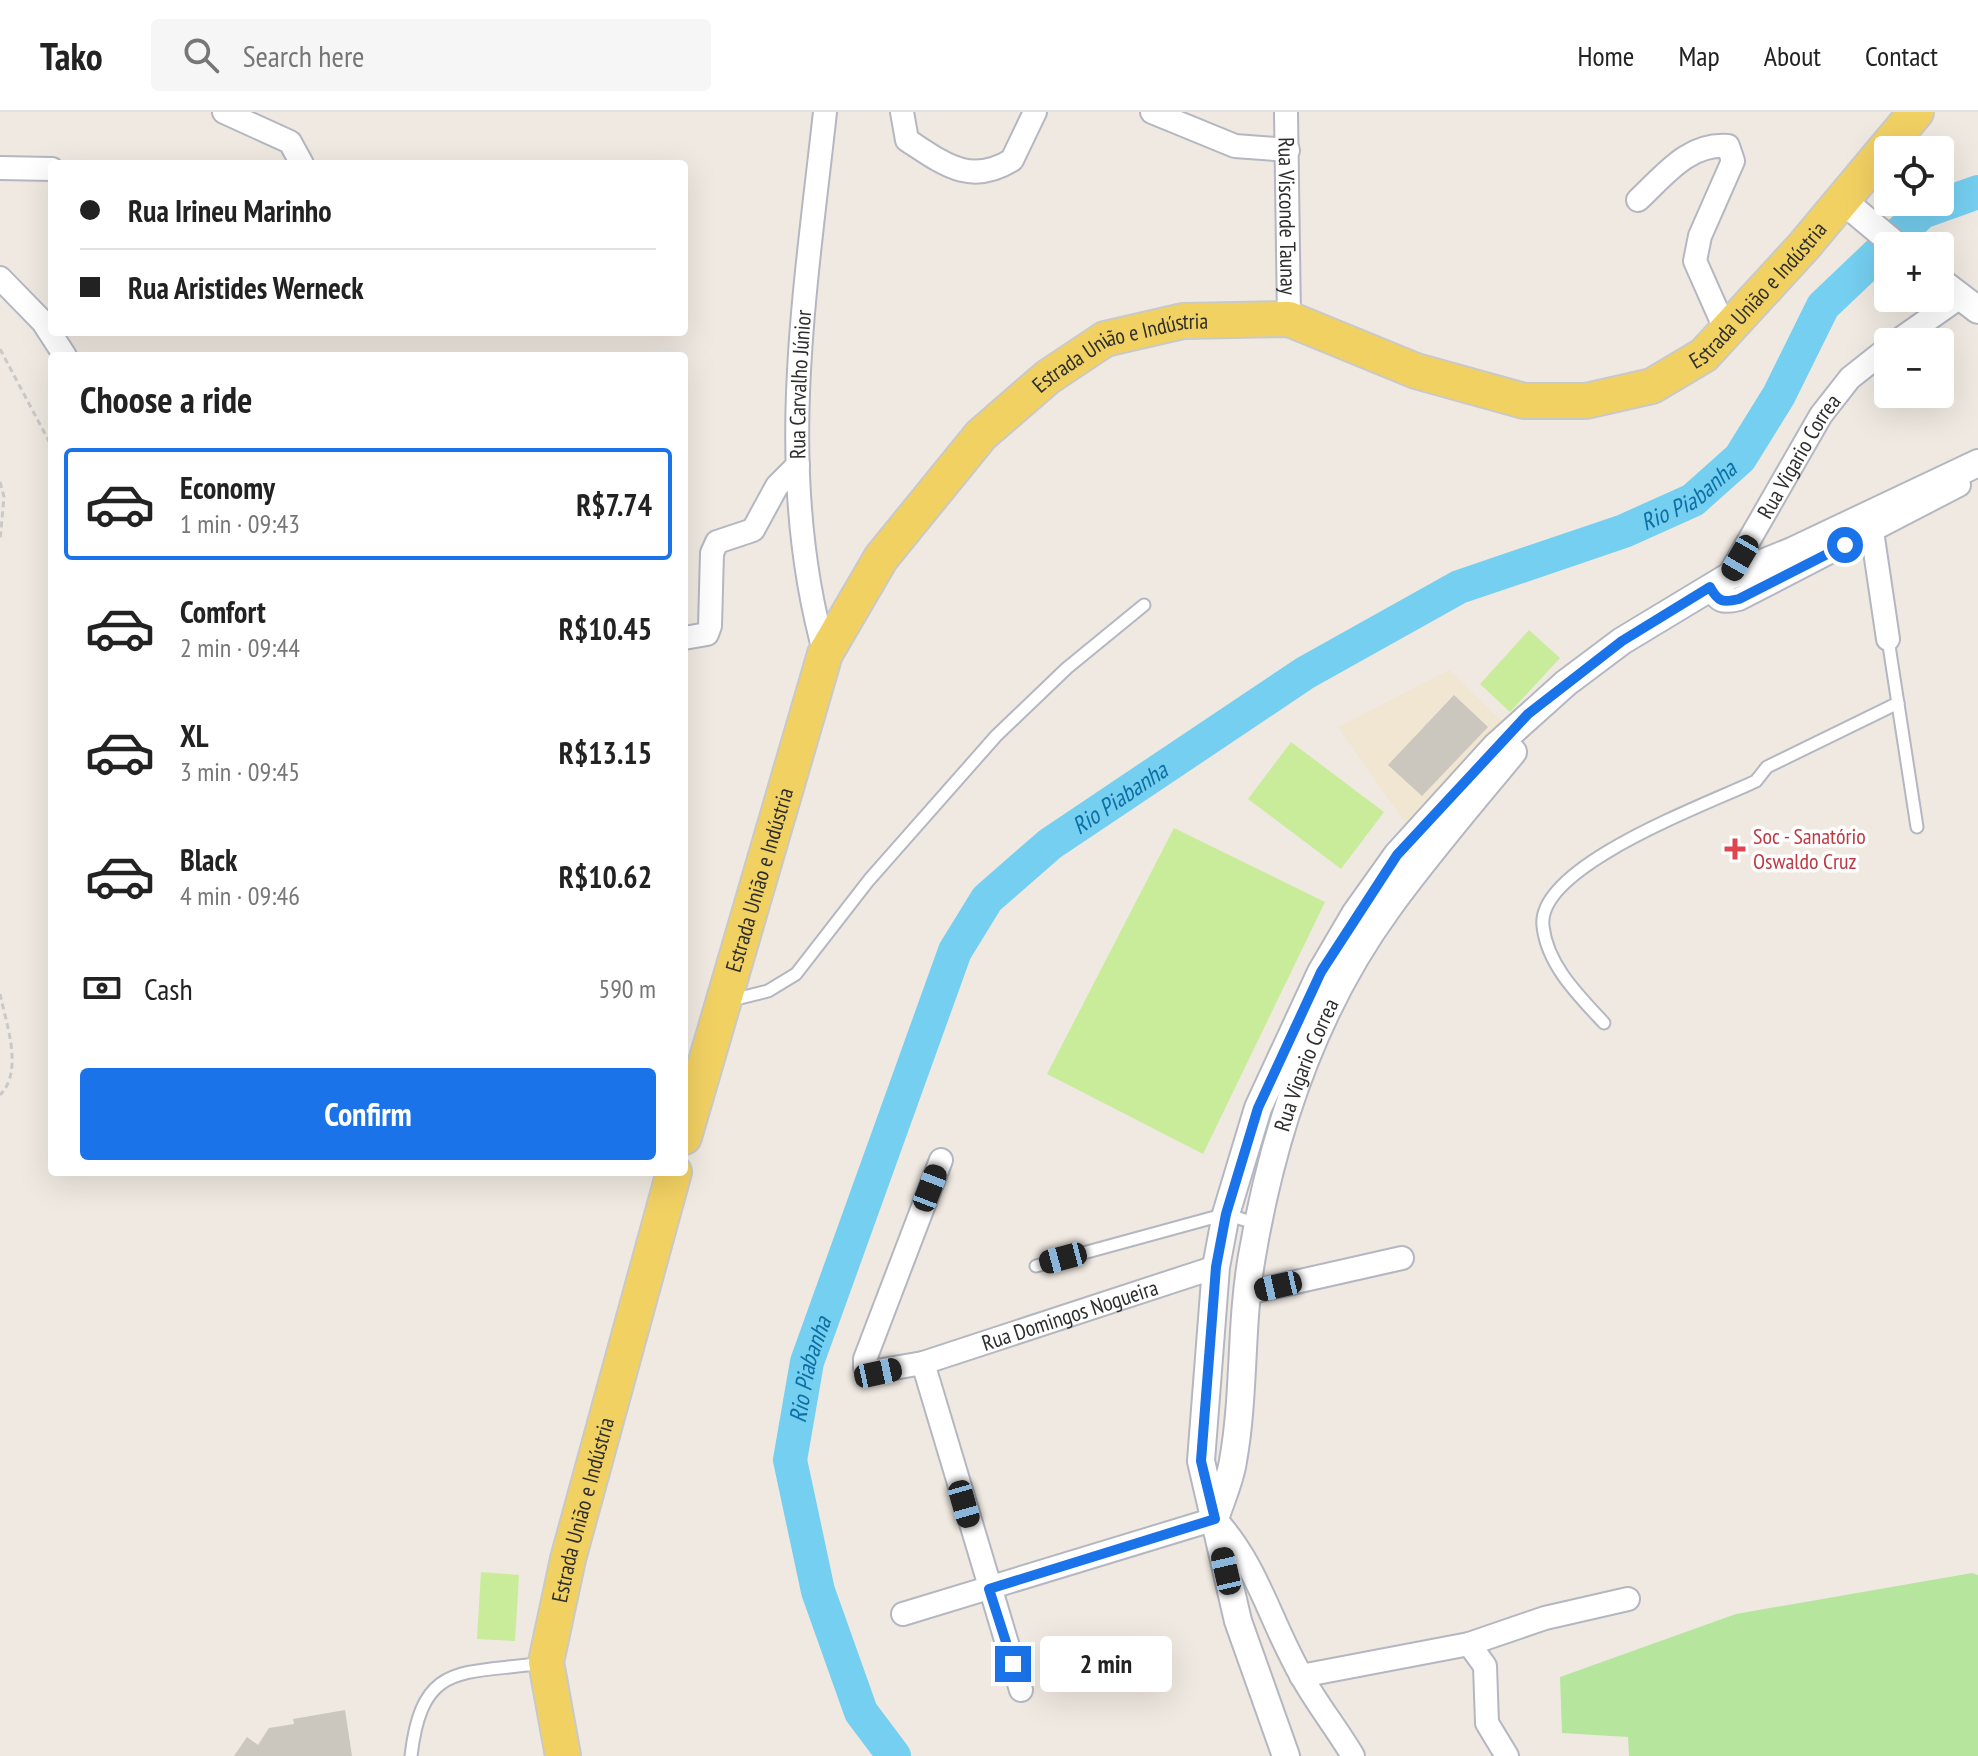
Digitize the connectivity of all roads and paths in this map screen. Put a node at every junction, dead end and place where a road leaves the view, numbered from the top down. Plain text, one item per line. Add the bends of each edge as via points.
1 (224, 112) edge
2 (825, 112) edge
3 (902, 112) edge
4 (1035, 112) edge
5 (1152, 112) edge
6 (1286, 112) edge
7 (1916, 112) edge
8 (1288, 150) junction
9 (300, 160) edge
10 (0, 168) edge
11 (48, 169) edge
12 (1638, 200) dead end
13 (1842, 200) junction
14 (1880, 232) edge
15 (0, 278) edge
16 (1959, 296) edge
17 (1289, 319) junction
18 (1915, 328) edge
19 (48, 330) edge
20 (1726, 331) junction
21 (0, 349) edge
22 (1874, 359) edge
23 (48, 439) edge
24 (1978, 463) edge
25 (798, 465) junction
26 (1978, 475) edge
27 (0, 482) edge
28 (1763, 518) junction
29 (1872, 531) junction
30 (0, 541) edge
31 (1792, 551) junction
32 (1719, 582) junction
33 (1144, 605) dead end
34 (688, 637) edge
35 (1888, 639) joint
36 (825, 654) junction
37 (1898, 703) junction
38 (1917, 827) dead end
39 (1380, 899) junction
40 (0, 994) edge
41 (723, 1002) junction
42 (1604, 1023) dead end
43 (0, 1095) edge
44 (688, 1123) edge
45 (941, 1160) dead end
46 (673, 1176) edge
47 (1226, 1214) junction
48 (1258, 1224) junction
49 (1402, 1258) dead end
50 (1036, 1266) dead end
51 (1216, 1267) junction
52 (1247, 1293) junction
53 (923, 1363) junction
54 (1215, 1519) junction
55 (989, 1589) junction
56 (1628, 1599) dead end
57 (903, 1614) dead end
58 (1469, 1644) junction
59 (546, 1662) junction
60 (1301, 1676) junction
61 (1021, 1690) dead end
62 (411, 1756) edge
63 (563, 1756) edge
64 (1286, 1756) edge
65 (1353, 1756) edge
66 (1507, 1756) edge

1 - 9 street via 290,142
2 - 25 street, Rua Carvalho Júnior via 797,365
3 - 4 street via 907,140 949,167 983,174 1012,160
5 - 8 street via 1235,146
6 - 8 street, Rua Visconde Taunay
7 - 13 main road, Estrada União e Indústria
8 - 17 street, Rua Visconde Taunay
10 - 11 street
12 - 20 street via 1689,153 1728,146 1733,161 1700,236 1695,261
13 - 14 street
13 - 20 main road, Estrada União e Indústria
15 - 19 street
16 - 18 street
17 - 20 main road, Estrada União e Indústria via 1416,371 1524,401 1586,401 1652,386 1704,355
17 - 36 main road, Estrada União e Indústria via 1183,321 1105,339 1048,377 981,435 881,558
21 - 23 path
22 - 28 street, Rua Vigario Correa via 1850,378 1821,415
24 - 31 street
25 - 34 street via 777,486 753,530 717,542 712,553 710,626 707,634
25 - 36 street, Rua Carvalho Júnior via 808,595
26 - 29 street
27 - 30 path
28 - 31 street via 1761,529 1768,544
28 - 32 street, Rua Vigario Correa
29 - 32 street via 1739,599 1716,599
29 - 35 street
31 - 32 street
32 - 39 street, Rua Vigario Correa via 1622,641 1495,747 1397,855
33 - 41 lane via 996,736 869,880 796,974 768,991
35 - 37 lane
36 - 41 main road, Estrada União e Indústria
37 - 38 lane
37 - 42 lane via 1767,767 1756,781 1592,859 1557,888 1546,904 1543,926 1551,952 1567,982
39 - 47 street, Rua Vigario Correa via 1321,972 1293,1028 1258,1108
39 - 48 street, Rua Vigario Correa via 1303,1062 1277,1137
40 - 43 path via 11,1074
41 - 44 main road, Estrada União e Indústria
45 - 53 street, Rua Domingos Nogueira via 865,1367 871,1372
46 - 59 main road, Estrada União e Indústria via 568,1559
47 - 48 lane
47 - 50 lane
47 - 51 street, Rua Vigario Correa
48 - 52 street, Rua Vigario Correa
49 - 52 street
51 - 53 street, Rua Domingos Nogueira
51 - 54 street, Rua Vigario Correa via 1201,1461
52 - 54 street, Rua Vigario Correa via 1233,1461
53 - 55 street
54 - 55 street
54 - 60 street, Rua Vigario Correa via 1234,1539 1258,1582
54 - 64 street via 1238,1621
55 - 57 street
55 - 61 street
56 - 58 street via 1545,1618
58 - 60 street
58 - 66 street via 1485,1666 1487,1723
59 - 62 lane via 457,1674 433,1688 415,1721
59 - 63 main road, Estrada União e Indústria
60 - 65 street, Rua Vigario Correa

